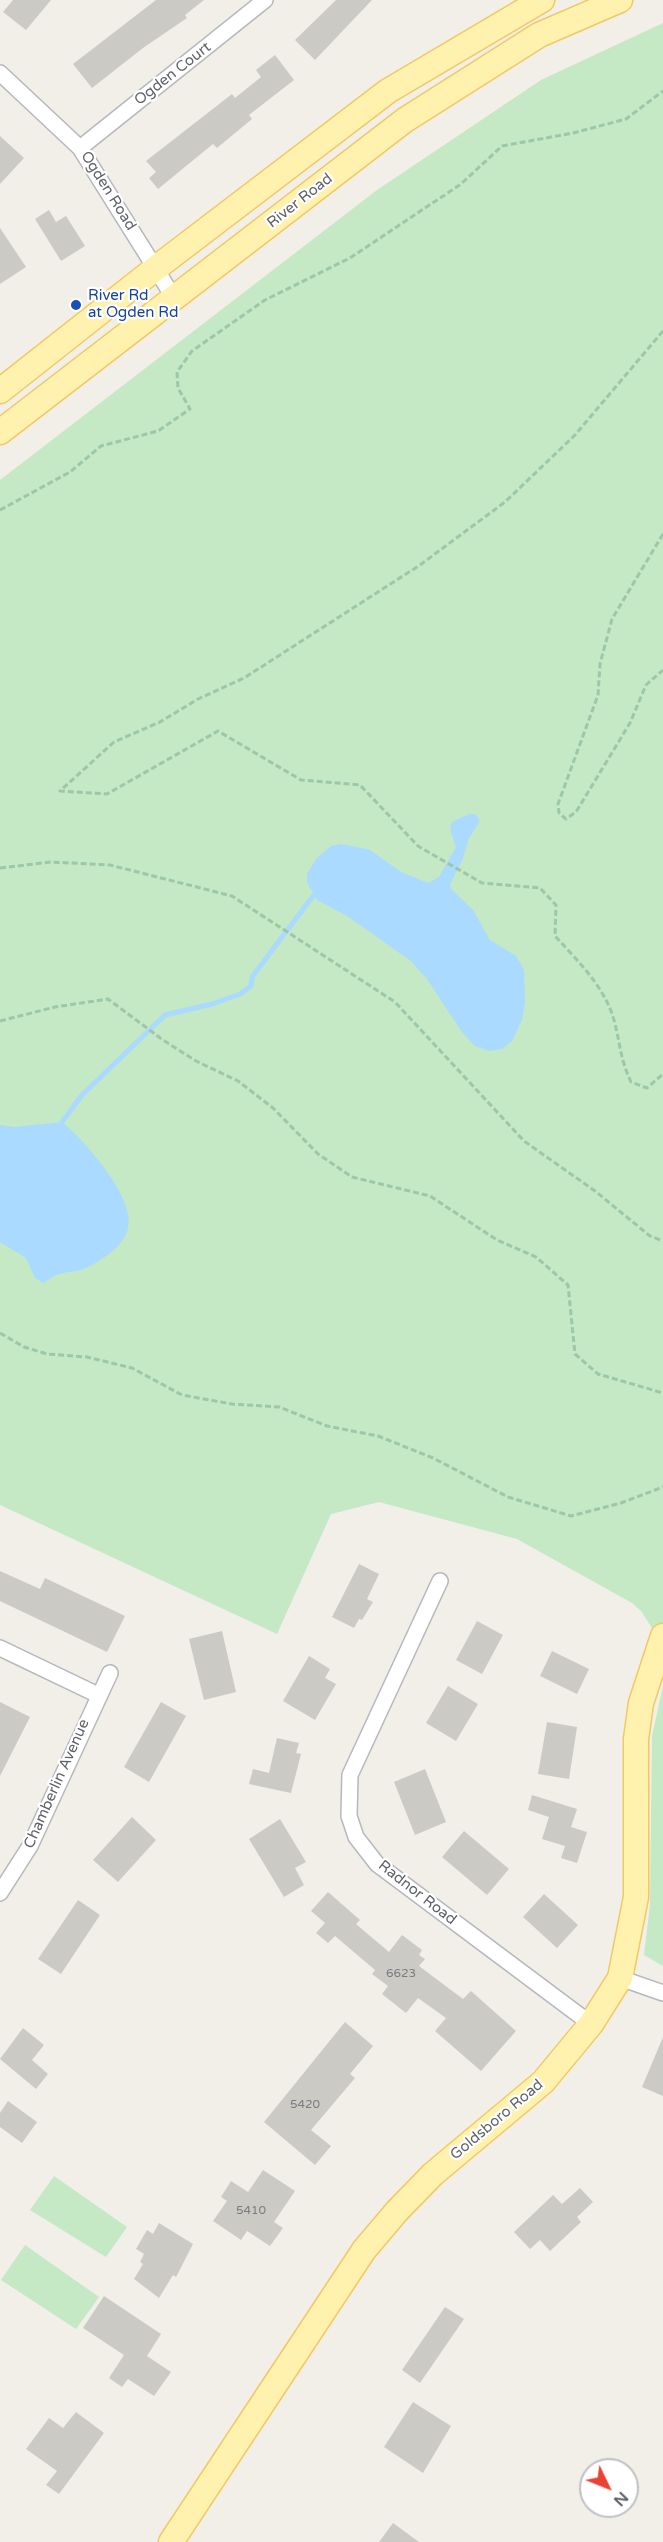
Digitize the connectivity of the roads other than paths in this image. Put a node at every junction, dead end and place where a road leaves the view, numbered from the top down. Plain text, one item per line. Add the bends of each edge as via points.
1 (265, 0) edge
2 (542, 0) edge
3 (620, 0) edge
4 (0, 73) edge
5 (80, 148) junction
6 (156, 268) junction
7 (174, 298) junction
8 (0, 391) edge
9 (0, 432) edge
10 (440, 1581) dead end
11 (663, 1636) edge
12 (0, 1648) edge
13 (110, 1673) dead end
14 (98, 1695) junction
15 (0, 1893) edge
16 (620, 1978) junction
17 (663, 1993) edge
18 (591, 2024) junction
19 (171, 2542) edge

1 - 5 street, Ogden Court
2 - 6 main road via 388,91
3 - 7 main road, River Road via 539,35 405,120
4 - 5 street, Ogden Road
5 - 6 street, Ogden Road
6 - 7 street, Ogden Road
6 - 8 main road
7 - 9 main road, River Road
10 - 18 street, Radnor Road via 350,1775 349,1816 357,1838 377,1864
11 - 16 main road, Goldsboro Road via 640,1703 636,1740 636,1897
12 - 14 street
13 - 14 street, Chamberlin Avenue
14 - 15 street, Chamberlin Avenue via 30,1846
16 - 17 street
16 - 18 main road, Goldsboro Road
18 - 19 main road, Goldsboro Road via 543,2082 433,2174 364,2250

